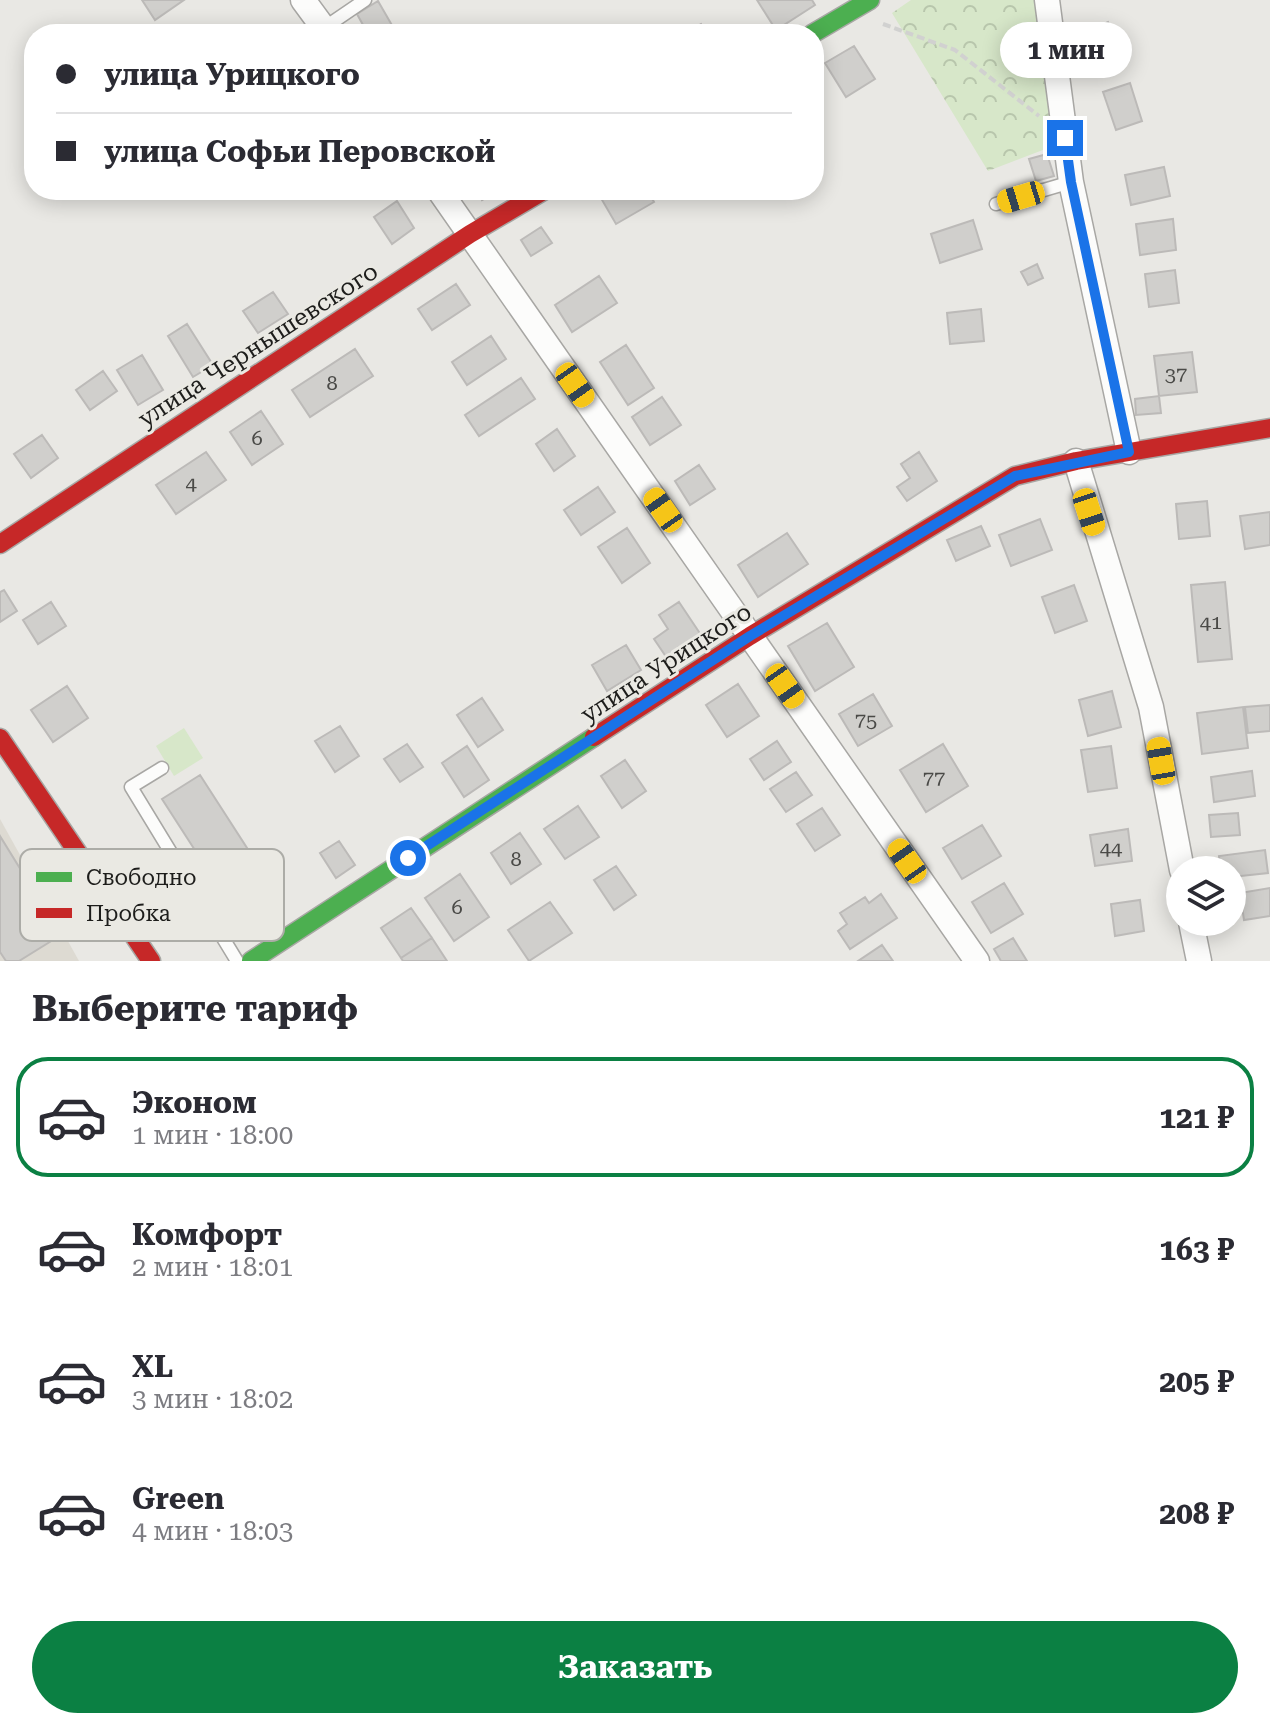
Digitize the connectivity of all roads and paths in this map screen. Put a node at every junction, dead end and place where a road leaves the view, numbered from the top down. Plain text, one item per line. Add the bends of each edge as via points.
1 (303, 0) edge
2 (365, 0) edge
3 (1047, 0) edge
4 (860, 2) edge
5 (321, 24) edge
6 (335, 24) edge
7 (824, 26) edge
8 (1065, 138) junction
9 (1071, 182) junction
10 (446, 200) edge
11 (528, 200) edge
12 (996, 204) dead end
13 (470, 234) junction
14 (1270, 428) edge
15 (1129, 452) junction
16 (1076, 461) junction
17 (0, 544) edge
18 (750, 636) junction
19 (0, 738) edge
20 (162, 768) dead end
21 (75, 849) edge
22 (169, 849) edge
23 (1179, 856) edge
24 (1194, 936) edge
25 (284, 940) edge
26 (137, 941) edge
27 (225, 941) edge
28 (282, 941) edge
29 (151, 961) edge
30 (237, 961) edge
31 (251, 961) edge
32 (977, 961) edge
33 (1199, 961) edge

1 - 5 street
2 - 6 lane
3 - 8 street
4 - 7 street
4 - 8 path via 883,24 955,50
8 - 9 street
9 - 12 lane
9 - 15 street
10 - 13 street
11 - 13 street, улица Чернышевского
13 - 17 street, улица Чернышевского
13 - 18 street
14 - 15 street, улица Урицкого
15 - 16 street, улица Урицкого
16 - 18 street, улица Урицкого via 1015,476
16 - 23 street via 1151,707
18 - 25 street, улица Урицкого
18 - 32 street
19 - 21 street
20 - 22 lane via 131,787
24 - 33 street
26 - 29 street
27 - 30 lane
28 - 31 street, улица Урицкого

